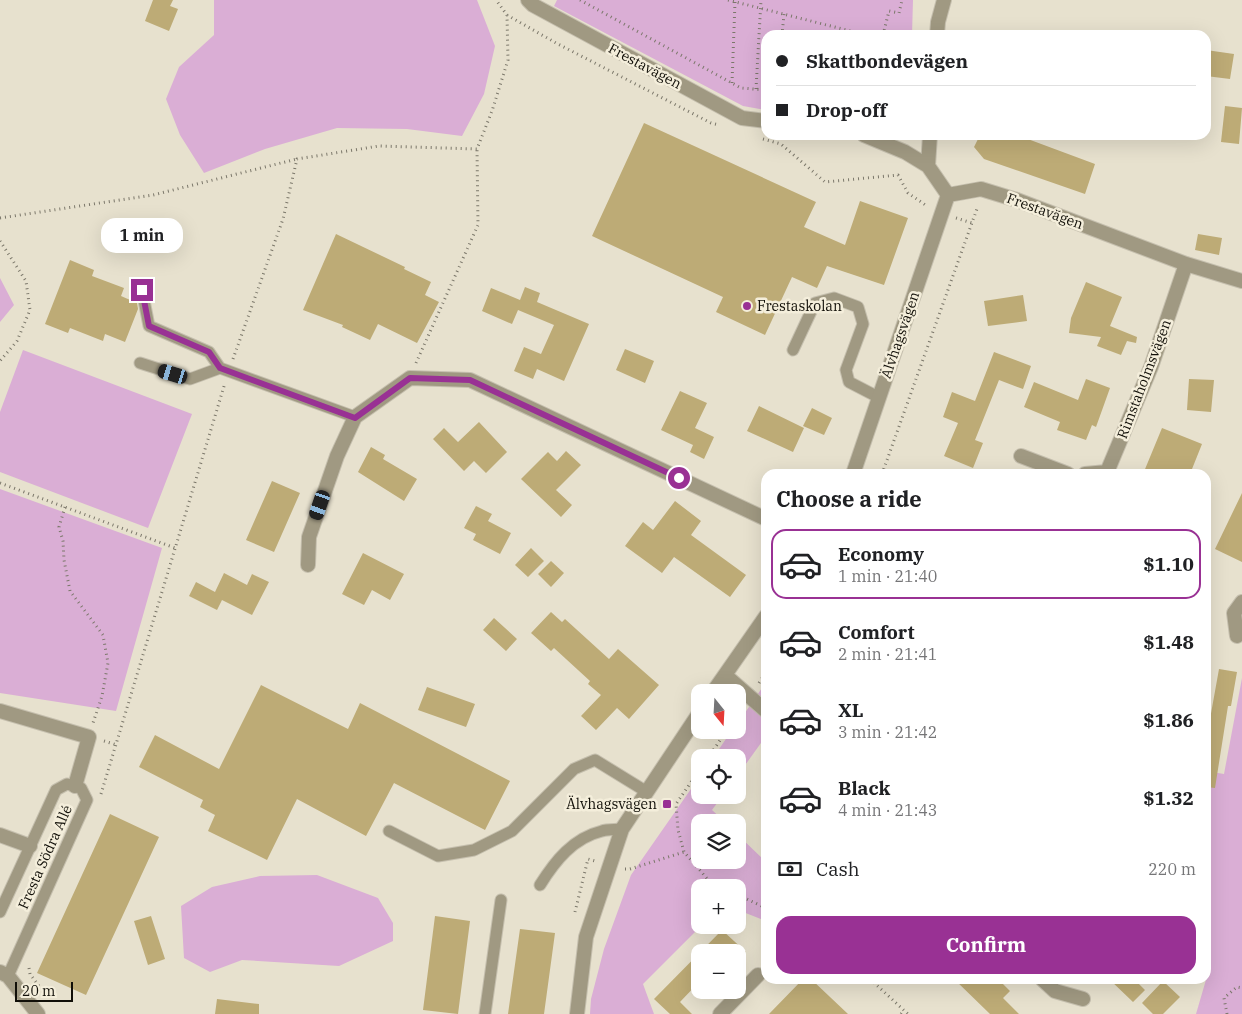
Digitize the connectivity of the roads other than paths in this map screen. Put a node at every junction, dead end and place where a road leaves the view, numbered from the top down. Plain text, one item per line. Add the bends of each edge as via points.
1 (528, 0) edge
2 (944, 0) edge
3 (937, 30) edge
4 (761, 120) edge
5 (876, 140) edge
6 (930, 140) edge
7 (928, 166) junction
8 (948, 195) junction
9 (1186, 264) junction
10 (1242, 281) edge
11 (142, 290) dead end
12 (794, 350) dead end
13 (140, 363) dead end
14 (224, 369) junction
15 (878, 397) junction
16 (355, 418) junction
17 (1021, 456) dead end
18 (854, 469) edge
19 (1055, 469) edge
20 (1108, 469) edge
21 (761, 517) edge
22 (308, 565) dead end
23 (1242, 602) edge
24 (761, 623) edge
25 (1237, 636) dead end
26 (725, 675) junction
27 (719, 684) edge
28 (761, 707) edge
29 (0, 711) edge
30 (691, 726) edge
31 (75, 786) junction
32 (647, 792) junction
33 (622, 829) junction
34 (389, 831) dead end
35 (0, 835) edge
36 (30, 846) junction
37 (540, 885) dead end
38 (501, 900) dead end
39 (0, 912) edge
40 (4, 974) edge
41 (758, 975) dead end
42 (1047, 984) edge
43 (1083, 999) dead end
44 (38, 1014) edge
45 (485, 1014) edge
46 (577, 1014) edge
47 (720, 1014) edge

1 - 4 street, Frestavägen via 742,118
2 - 3 street
5 - 7 street
6 - 7 street
7 - 8 street
8 - 9 street, Frestavägen via 981,189
8 - 15 street, Älvhagsvägen
9 - 10 street, Frestavägen
9 - 20 street, Rimstaholmsvägen via 1151,367
11 - 14 lane via 149,326 209,352
12 - 15 lane via 815,303 834,298 858,307 863,324 846,370 849,382
13 - 14 lane via 190,379
14 - 16 lane
15 - 18 street, Älvhagsvägen
16 - 21 street via 410,378 470,380
16 - 22 street via 337,456 309,537
17 - 19 street
23 - 25 street via 1234,613
24 - 26 street
26 - 27 street
26 - 28 street
29 - 31 street via 89,737
30 - 32 street
31 - 36 lane, Fresta Södra Allé via 67,784 56,790
31 - 40 lane, Fresta Södra Allé via 81,788 86,800
32 - 33 street
32 - 34 lane via 595,760 574,769 512,831 474,850 438,856
33 - 37 lane via 602,831 575,843 554,862
33 - 46 street via 586,937
35 - 36 street
36 - 39 lane, Fresta Södra Allé
38 - 45 lane
40 - 44 street
41 - 47 street
42 - 43 street via 1055,991

